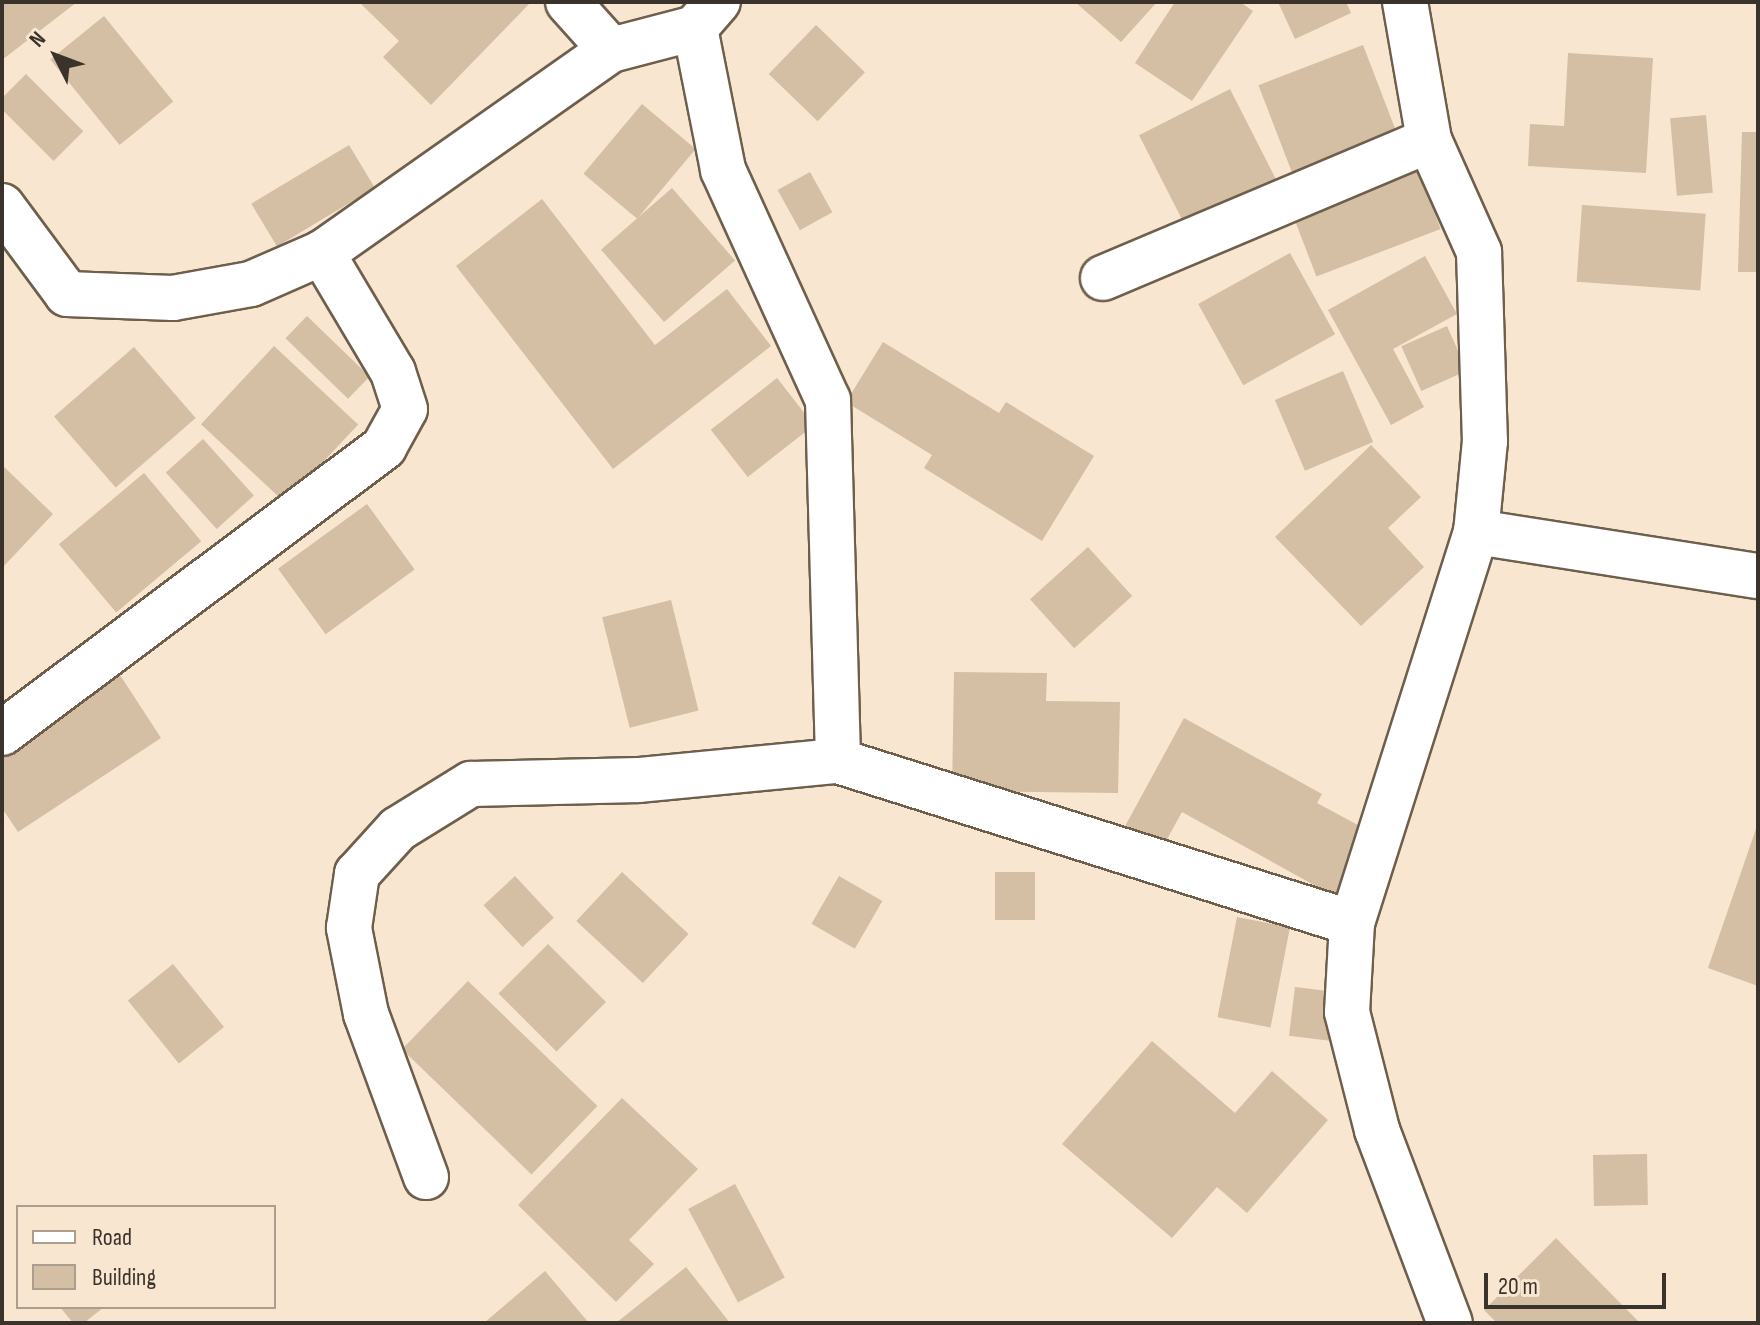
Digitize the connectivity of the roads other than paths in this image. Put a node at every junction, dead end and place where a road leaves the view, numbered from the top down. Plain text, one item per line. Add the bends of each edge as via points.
1 (568, 2) edge
2 (1405, 2) edge
3 (706, 15) edge
4 (611, 50) junction
5 (1429, 140) junction
6 (2, 206) edge
7 (322, 253) junction
8 (1103, 278) dead end
9 (1476, 532) junction
10 (1758, 576) edge
11 (2, 733) edge
12 (838, 761) junction
13 (1352, 923) junction
14 (426, 1177) dead end
15 (1450, 1323) edge

1 - 4 street
2 - 5 street
3 - 4 street
3 - 12 street via 723,170 828,400
4 - 7 street
5 - 8 street
5 - 9 street via 1479,252 1485,441
6 - 7 street via 67,294 173,298 251,284
7 - 11 street via 393,372 405,409 384,447
9 - 10 street
9 - 13 street
12 - 13 street
12 - 14 street via 639,780 471,784 398,829 357,874 349,928 366,1014
13 - 15 street via 1347,1012 1377,1130

